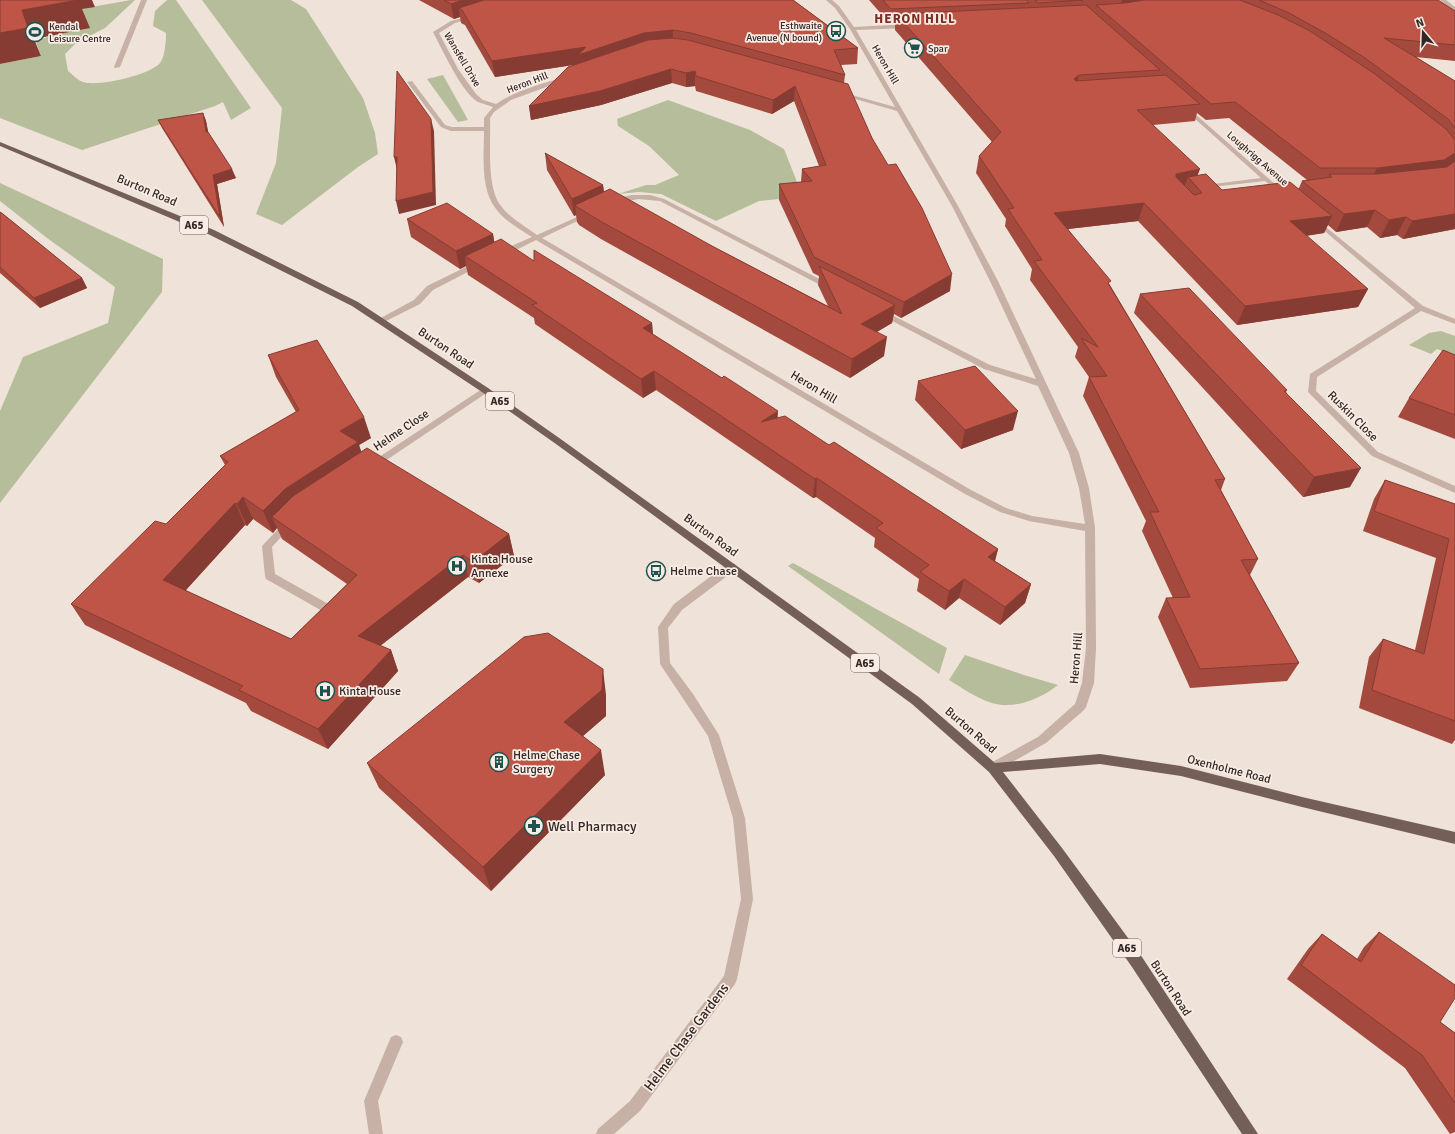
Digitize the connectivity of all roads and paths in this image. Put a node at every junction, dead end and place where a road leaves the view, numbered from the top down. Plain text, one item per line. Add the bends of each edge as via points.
1 (144, 0) edge
2 (829, 0) edge
3 (1443, 0) edge
4 (1455, 10) edge
5 (481, 14) edge
6 (913, 26) edge
7 (853, 28) junction
8 (117, 67) dead end
9 (568, 78) edge
10 (410, 82) dead end
11 (832, 92) edge
12 (1181, 103) edge
13 (497, 106) junction
14 (900, 110) junction
15 (488, 129) junction
16 (0, 144) edge
17 (1266, 179) junction
18 (1208, 180) edge
19 (1214, 186) junction
20 (1200, 188) edge
21 (1276, 188) junction
22 (1284, 188) edge
23 (1288, 198) edge
24 (610, 204) edge
25 (596, 210) edge
26 (1312, 218) edge
27 (536, 237) junction
28 (497, 256) edge
29 (483, 262) edge
30 (833, 288) edge
31 (1420, 308) junction
32 (875, 310) edge
33 (381, 320) junction
34 (1455, 322) edge
35 (1042, 384) junction
36 (485, 390) junction
37 (364, 470) edge
38 (1455, 490) edge
39 (293, 520) edge
40 (1090, 528) junction
41 (731, 567) junction
42 (337, 614) edge
43 (993, 768) junction
44 (1455, 838) edge
45 (396, 1042) dead end
46 (376, 1134) edge
47 (603, 1134) edge
48 (1251, 1134) edge

1 - 8 street
2 - 7 street, Heron Hill via 838,7
3 - 4 street
5 - 13 street, Wansfell Drive via 452,22 436,32 473,93 479,100
6 - 7 street
7 - 14 street, Heron Hill
9 - 13 street, Heron Hill
10 - 15 street via 443,126 451,129
11 - 14 street
12 - 17 street, Loughrigg Avenue
13 - 15 street, Heron Hill via 487,118
14 - 35 street, Heron Hill via 994,281
15 - 27 street, Heron Hill via 489,186 494,201 507,215
16 - 33 main road, Burton Road / A65 via 211,232 355,304
17 - 19 street
17 - 21 street, Loughrigg Avenue
18 - 19 street
19 - 20 street
21 - 22 street
21 - 23 street, Loughrigg Avenue
24 - 30 street via 628,197 642,196 662,200
25 - 27 street
26 - 31 street
27 - 28 street
27 - 40 street, Heron Hill via 968,492 1003,510 1032,519
29 - 33 street via 430,288 417,302
31 - 34 street
31 - 38 street, Ruskin Close via 1313,376 1312,392 1375,454
32 - 35 street via 987,367
33 - 36 main road, Burton Road / A65
35 - 40 street, Heron Hill via 1074,453 1084,488
36 - 37 street, Helme Close
36 - 41 main road, Burton Road / A65
39 - 42 street via 267,546 270,576
40 - 43 street, Heron Hill via 1091,648 1088,683 1080,707 1042,740
41 - 43 main road, Burton Road / A65 via 916,701
41 - 47 street, Helme Chase Gardens via 678,607 663,627 665,664 713,735 739,818 747,899 730,979 635,1106
43 - 44 main road, Oxenholme Road via 1100,759 1181,770
43 - 48 main road, Burton Road / A65 via 1058,852 1137,962
45 - 46 street via 371,1101

